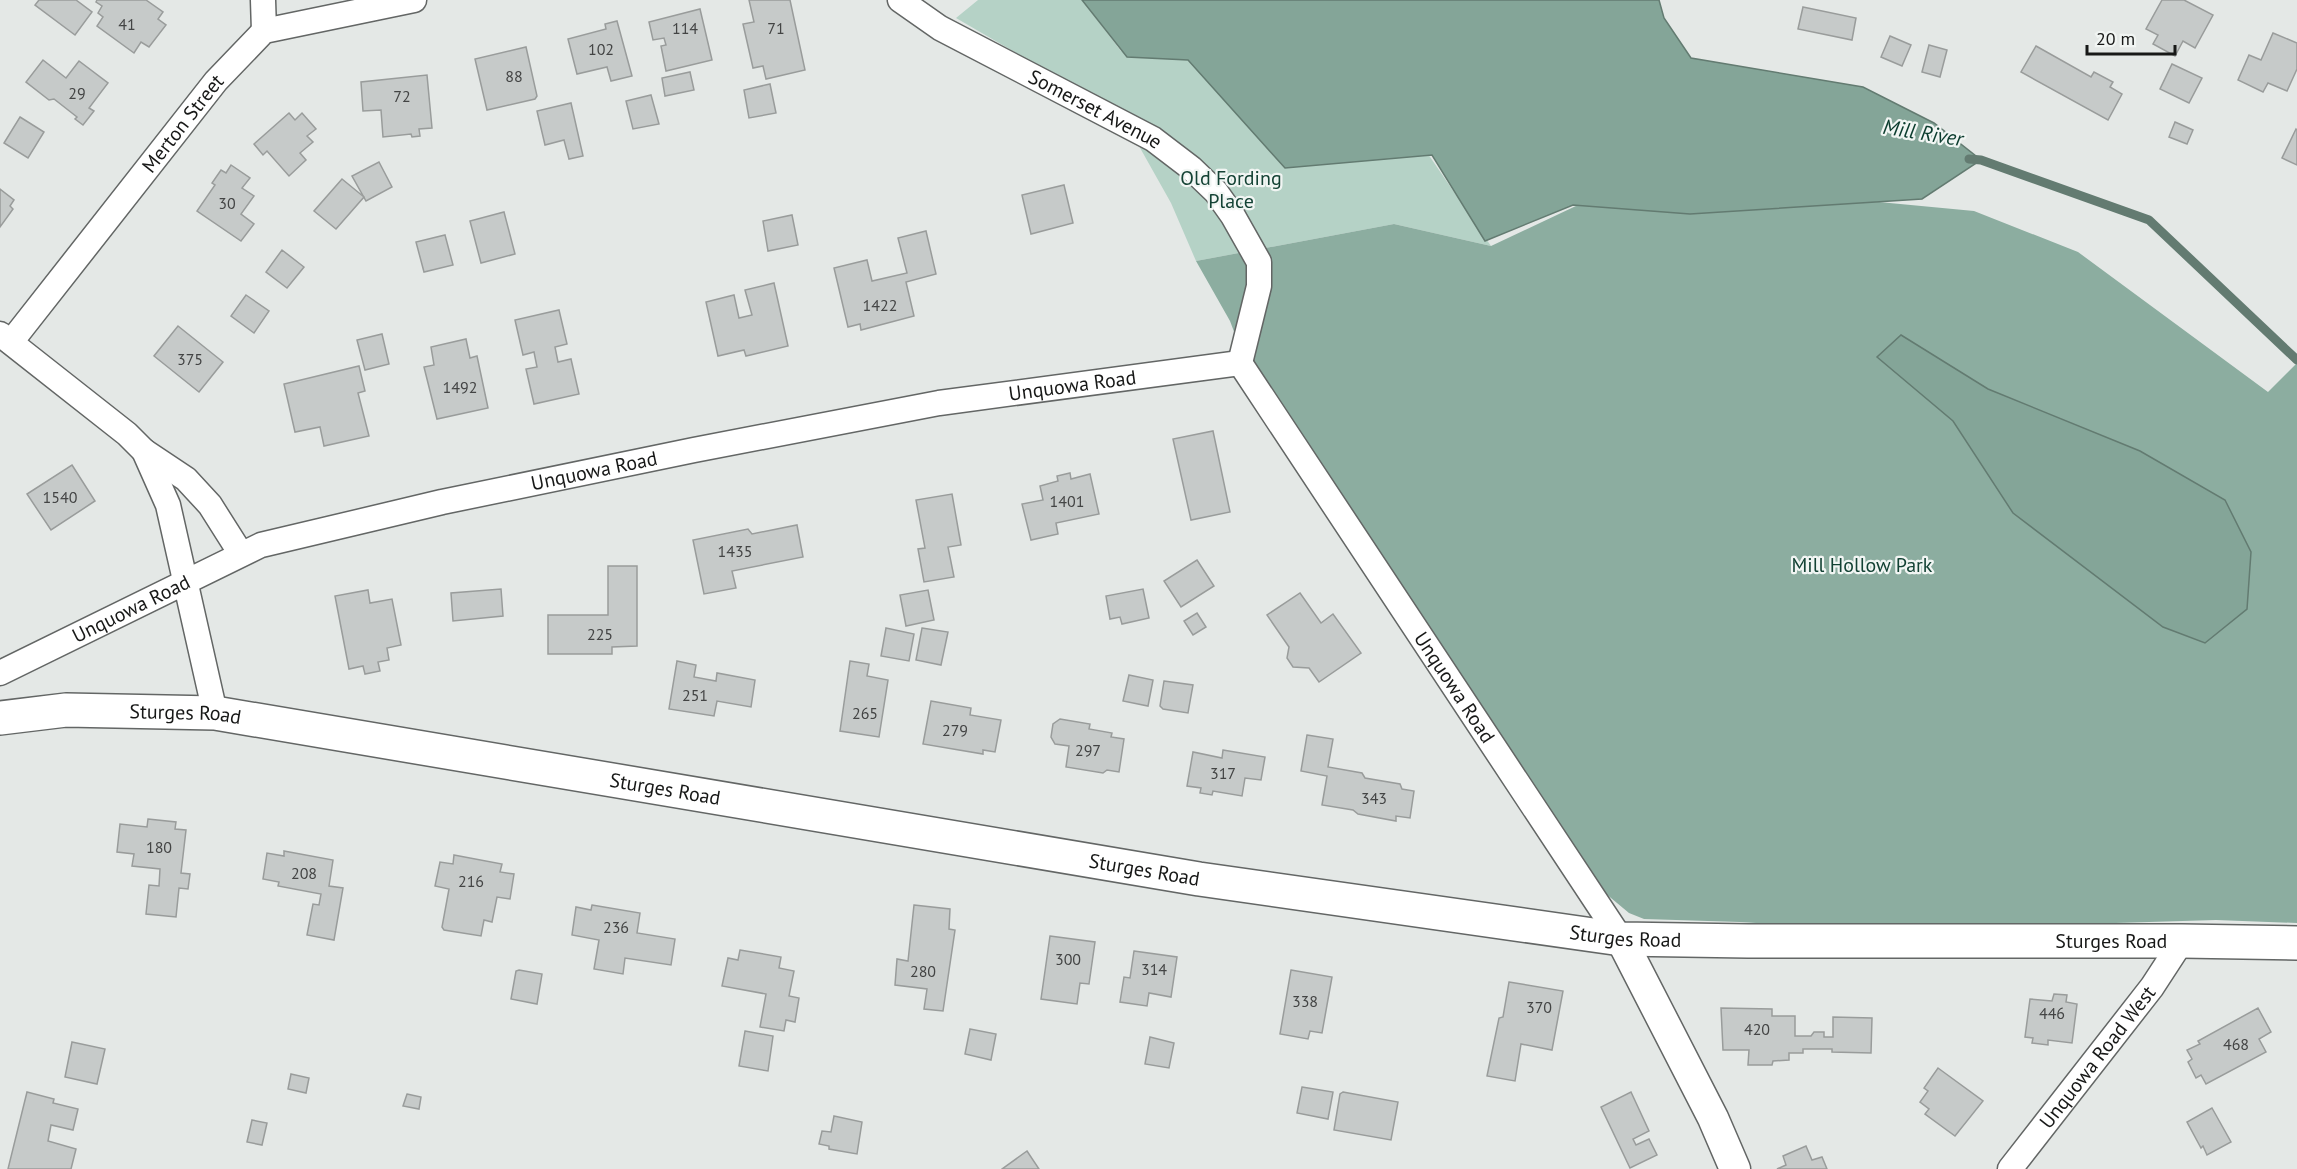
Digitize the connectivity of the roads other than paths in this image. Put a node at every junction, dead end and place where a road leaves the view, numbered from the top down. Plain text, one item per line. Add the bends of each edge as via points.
1 (263, 0) edge
2 (414, 0) edge
3 (900, 0) edge
4 (264, 31) junction
5 (6, 338) edge
6 (1240, 363) junction
7 (144, 451) junction
8 (242, 554) junction
9 (185, 580) junction
10 (0, 673) edge
11 (215, 713) junction
12 (0, 718) edge
13 (1621, 939) junction
14 (2182, 941) junction
15 (2297, 943) edge
16 (1735, 1169) edge
17 (2010, 1169) edge

1 - 4 street
2 - 4 street
3 - 6 street, Somerset Avenue via 940,28 1153,139 1216,192 1259,262 1259,286
4 - 5 street, Merton Street via 216,81
5 - 7 street
6 - 8 street, Unquowa Road via 939,403 442,502 261,545
6 - 13 street, Unquowa Road
7 - 8 street via 186,479 210,505
7 - 9 street via 168,505
8 - 9 street, Unquowa Road
9 - 10 street, Unquowa Road
9 - 11 street
11 - 12 main road, Sturges Road via 66,710
11 - 13 main road, Sturges Road via 1187,877
13 - 14 main road, Sturges Road
13 - 16 street, Unquowa Road
14 - 15 main road, Sturges Road
14 - 17 street, Unquowa Road West via 2152,987

